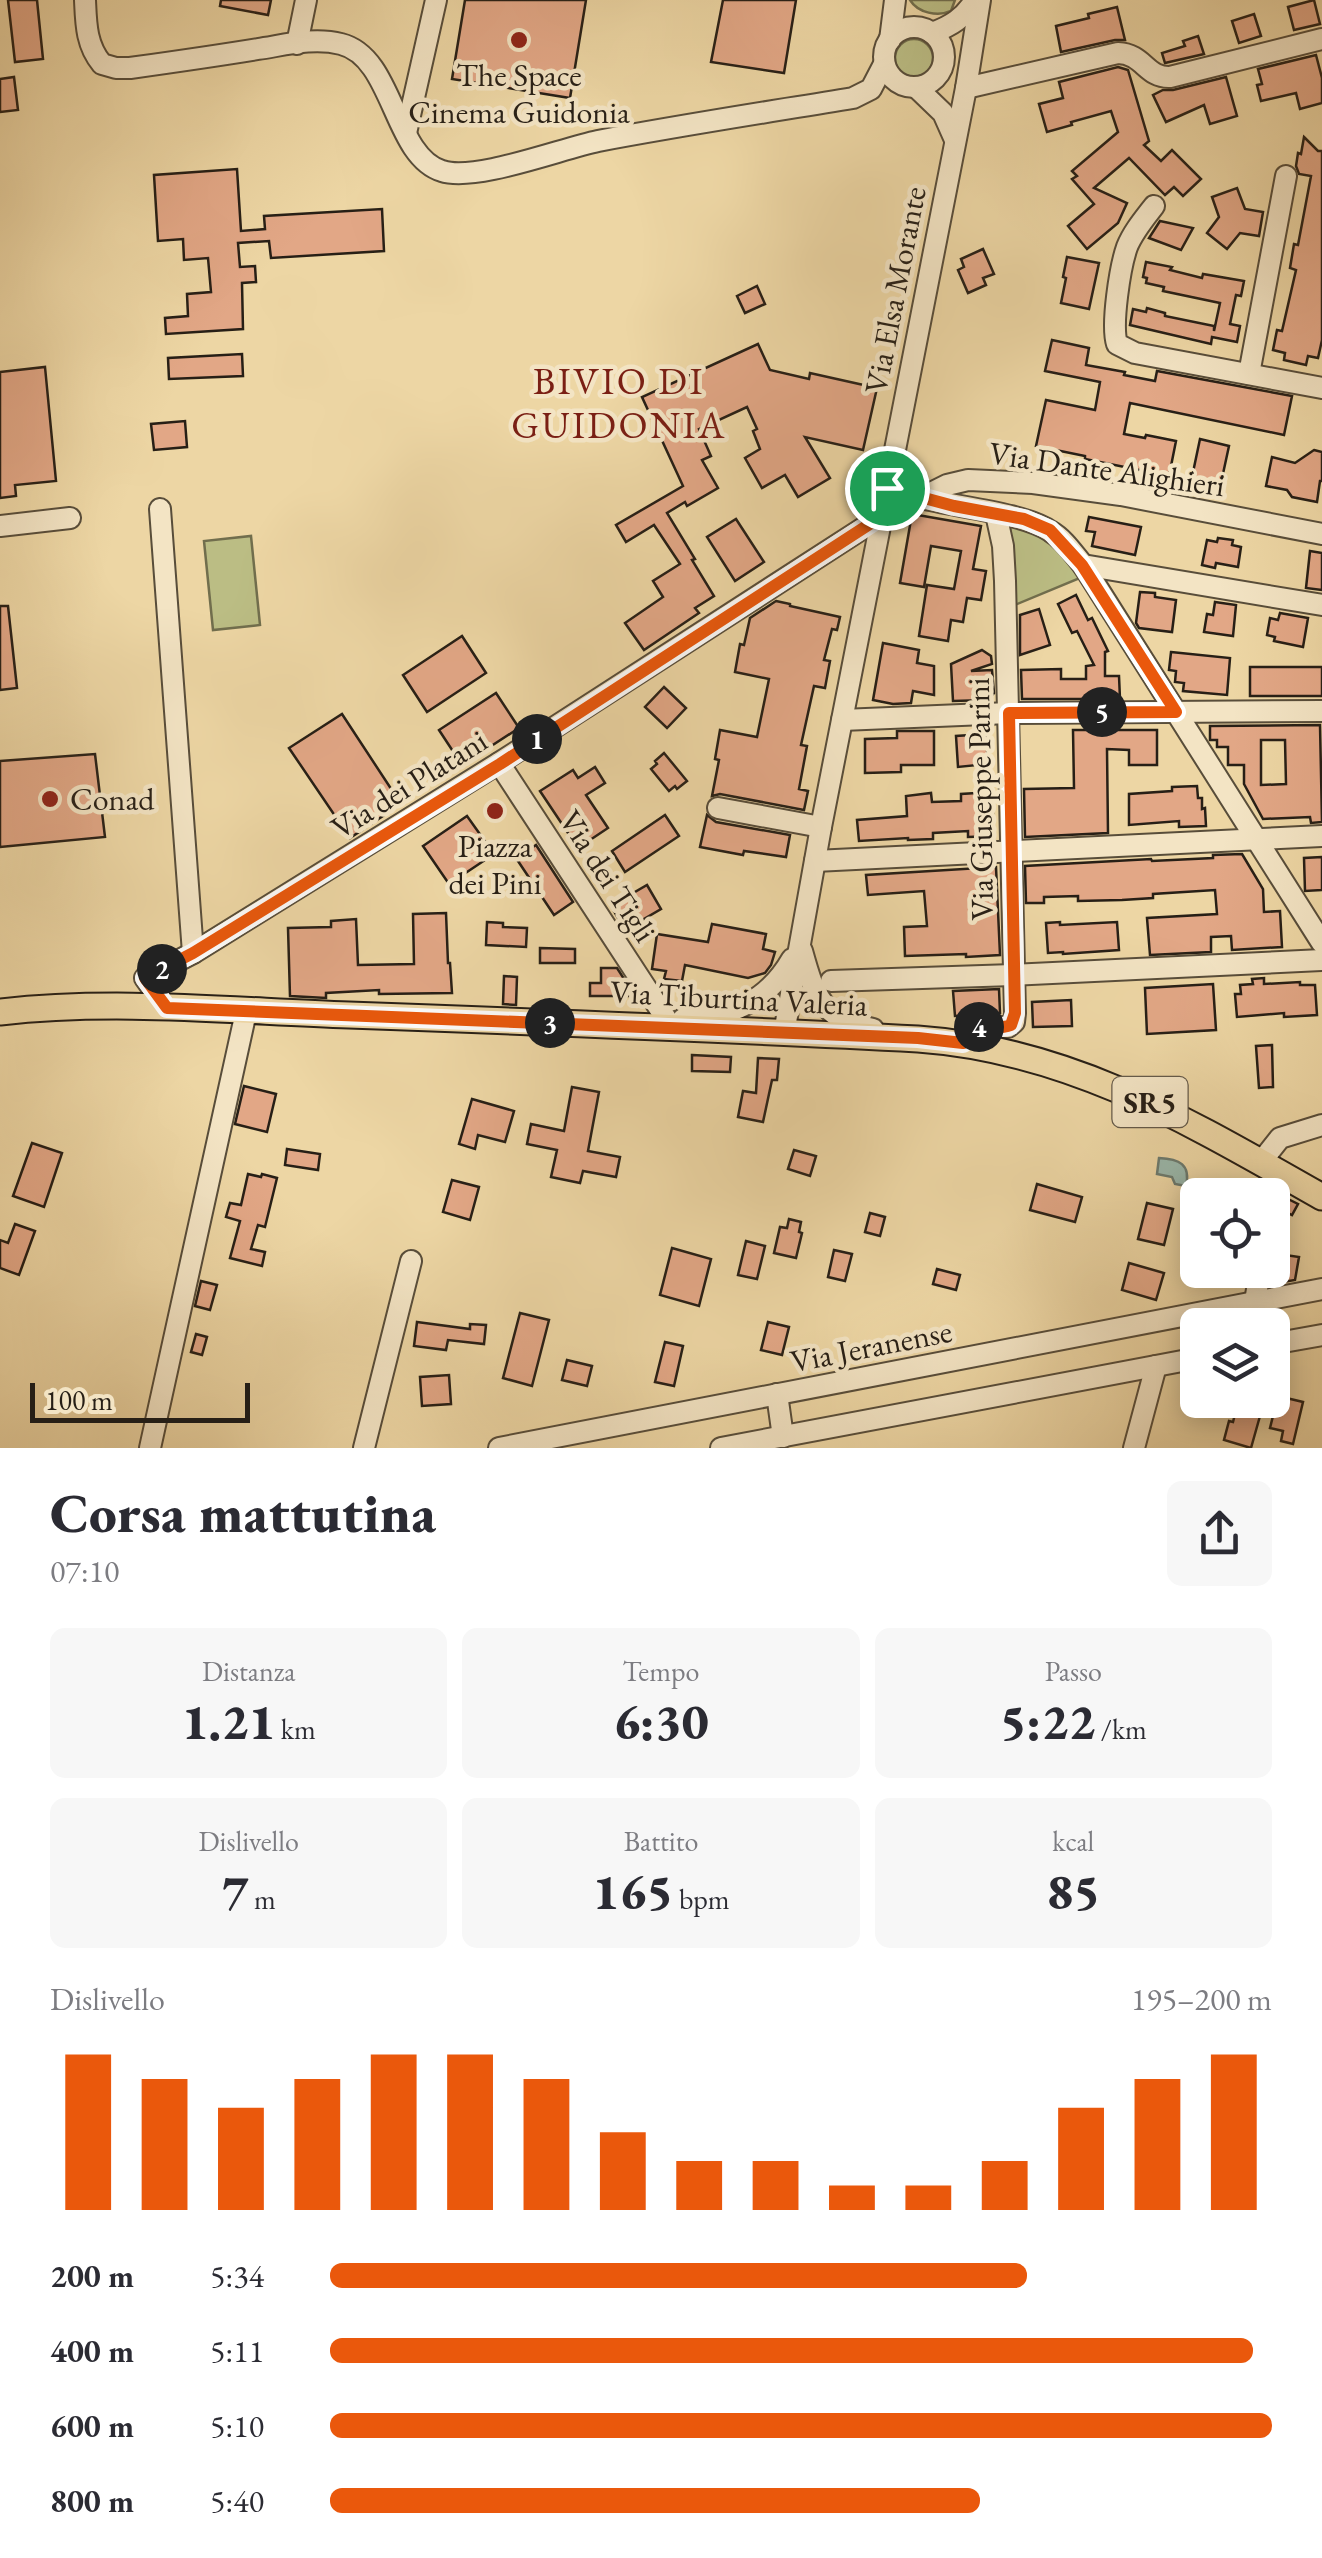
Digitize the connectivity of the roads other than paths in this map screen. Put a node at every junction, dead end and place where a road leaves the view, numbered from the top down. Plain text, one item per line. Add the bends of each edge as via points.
1 (84, 0) edge
2 (306, 0) edge
3 (436, 0) edge
4 (978, 0) edge
5 (895, 1) edge
6 (926, 30) junction
7 (1322, 38) edge
8 (890, 40) junction
9 (297, 44) junction
10 (884, 64) junction
11 (969, 66) junction
12 (923, 86) junction
13 (966, 88) junction
14 (406, 134) junction
15 (954, 140) junction
16 (1286, 176) dead end
17 (1154, 206) dead end
18 (1249, 374) junction
19 (1322, 388) edge
20 (887, 488) junction
21 (921, 498) junction
22 (160, 509) dead end
23 (996, 514) junction
24 (882, 516) junction
25 (70, 518) dead end
26 (0, 526) edge
27 (1322, 534) edge
28 (1082, 565) junction
29 (1322, 605) edge
30 (1176, 712) junction
31 (1322, 712) edge
32 (1009, 713) junction
33 (842, 720) junction
34 (500, 764) junction
35 (718, 808) dead end
36 (821, 826) junction
37 (1322, 836) edge
38 (1255, 839) junction
39 (1011, 851) junction
40 (815, 862) junction
41 (1322, 943) edge
42 (800, 944) junction
43 (193, 953) junction
44 (1322, 960) edge
45 (1013, 975) junction
46 (832, 981) dead end
47 (167, 1008) junction
48 (0, 1012) edge
49 (246, 1012) junction
50 (655, 1023) junction
51 (784, 1034) junction
52 (918, 1038) junction
53 (963, 1043) junction
54 (1322, 1126) edge
55 (1261, 1162) junction
56 (1322, 1197) edge
57 (411, 1261) dead end
58 (1257, 1288) edge
59 (1322, 1289) edge
60 (1254, 1302) junction
61 (1322, 1335) edge
62 (1290, 1341) edge
63 (1180, 1361) edge
64 (1156, 1366) junction
65 (777, 1394) junction
66 (783, 1436) junction
67 (150, 1448) edge
68 (364, 1448) edge
69 (499, 1448) edge
70 (722, 1448) edge
71 (1134, 1448) edge

1 - 9 street via 96,57 116,68
2 - 9 street
3 - 14 street
4 - 6 street via 954,24
4 - 11 street, Via Elsa Morante
5 - 6 street via 905,18
5 - 8 street
6 - 8 street via 903,29
6 - 11 street via 956,42
6 - 12 street via 944,59
7 - 13 street via 1170,77 1118,53
8 - 10 street
9 - 14 street via 356,50 374,68
10 - 12 street via 900,84
10 - 14 street via 871,89 853,98 594,142 474,172 438,170
11 - 12 street via 957,78
11 - 13 street, Via Elsa Morante
12 - 15 street
13 - 15 street, Via Elsa Morante
15 - 20 street, Via Elsa Morante
16 - 18 street
17 - 18 street via 1125,254 1117,344
18 - 19 street
20 - 21 street
20 - 24 street, Via Elsa Morante
21 - 23 street
21 - 27 street, Via Dante Alighieri via 968,480 1033,483
22 - 43 street
23 - 28 street via 1050,530
23 - 32 street, Via Giuseppe Parini
24 - 33 street, Via Elsa Morante
24 - 34 street, Via dei Platani
25 - 26 street
28 - 29 street
28 - 30 street
30 - 31 street
30 - 32 street
30 - 38 street
32 - 33 street
32 - 39 street, Via Giuseppe Parini
33 - 36 street, Via Elsa Morante
34 - 43 street, Via dei Platani
34 - 50 street, Via dei Tigli
35 - 36 street
36 - 40 street, Via Elsa Morante
37 - 38 street
38 - 39 street
38 - 41 street
39 - 40 street
39 - 45 street, Via Giuseppe Parini
40 - 42 street, Via Elsa Morante
42 - 50 street, Via Elsa Morante via 759,998 718,1015
42 - 51 street, Via Elsa Morante
42 - 52 street, Via Elsa Morante via 812,987 832,1014
43 - 47 street, Via dei Platani via 145,978
44 - 45 street
45 - 46 street
45 - 53 street, Via Giuseppe Parini via 1014,1022 969,1029
47 - 48 main road, Via Tiburtina Valeria / SR5
47 - 49 main road, Via Tiburtina Valeria / SR5
49 - 50 main road, Via Tiburtina Valeria / SR5
49 - 67 street
50 - 51 main road, Via Tiburtina Valeria / SR5
51 - 52 main road, Via Tiburtina Valeria / SR5
52 - 53 main road, Via Tiburtina Valeria / SR5
53 - 55 main road, Via Tiburtina Valeria / SR5 via 1028,1057 1128,1092
54 - 55 street via 1280,1138
55 - 56 main road, Via Tiburtina Valeria / SR5
57 - 68 street
58 - 60 street
59 - 60 street, Via Jeranense
60 - 65 street, Via Jeranense
61 - 62 street
63 - 64 street
64 - 66 street
64 - 71 street
65 - 66 street
65 - 69 street, Via Jeranense
66 - 70 street

